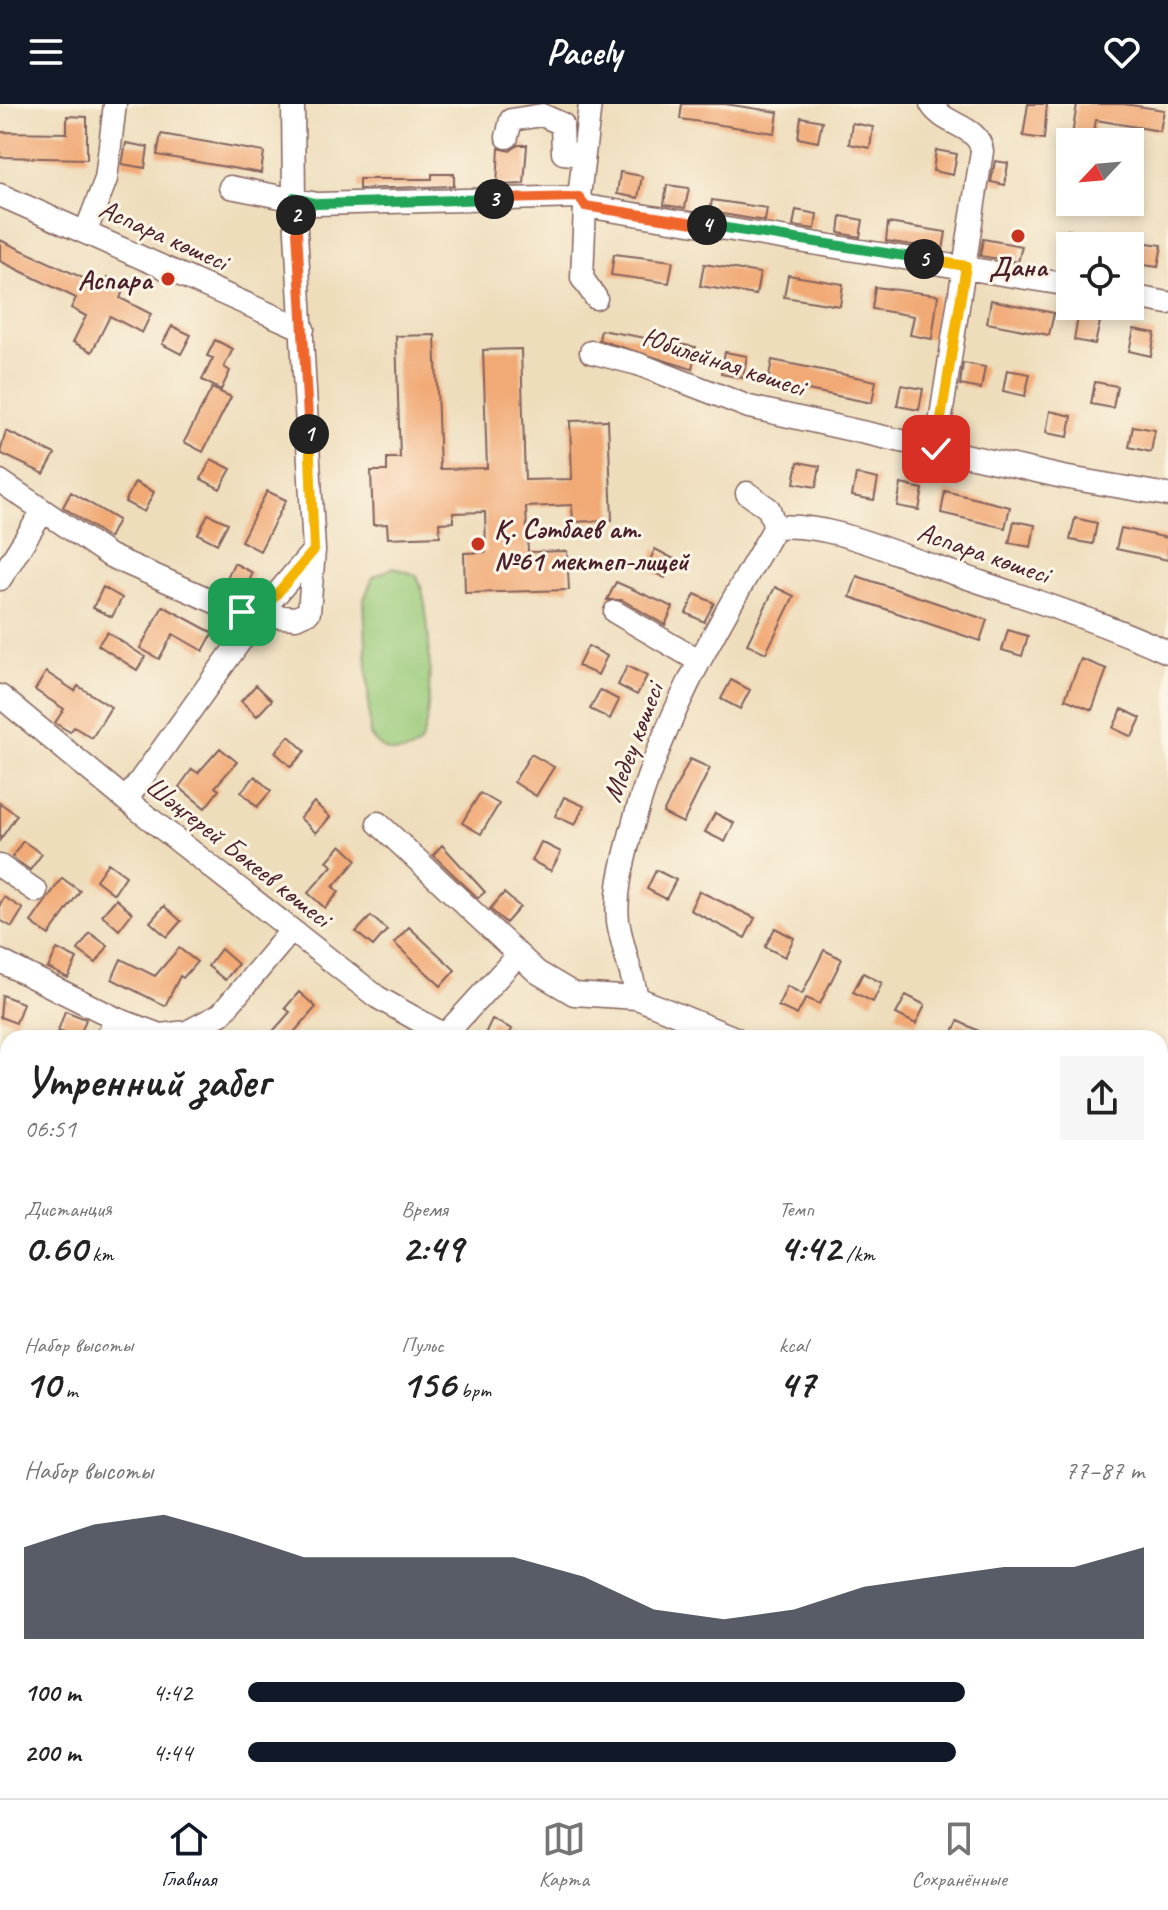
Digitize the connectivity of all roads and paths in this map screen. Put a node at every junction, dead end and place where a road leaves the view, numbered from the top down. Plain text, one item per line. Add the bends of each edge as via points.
1 (115, 104) edge
2 (293, 104) edge
3 (590, 104) edge
4 (931, 104) edge
5 (507, 137) dead end
6 (584, 155) junction
7 (230, 187) dead end
8 (0, 195) edge
9 (294, 197) junction
10 (582, 202) junction
11 (86, 231) junction
12 (966, 266) junction
13 (1056, 282) edge
14 (596, 298) dead end
15 (1144, 299) edge
16 (1168, 303) edge
17 (303, 329) junction
18 (591, 352) dead end
19 (936, 449) junction
20 (0, 481) edge
21 (747, 493) dead end
22 (1168, 495) edge
23 (43, 511) junction
24 (775, 527) junction
25 (314, 550) junction
26 (0, 579) edge
27 (615, 612) dead end
28 (259, 615) junction
29 (1168, 652) edge
30 (697, 660) junction
31 (0, 696) edge
32 (126, 800) junction
33 (378, 823) dead end
34 (0, 866) edge
35 (36, 891) dead end
36 (291, 931) junction
37 (518, 955) junction
38 (0, 961) edge
39 (637, 998) junction
40 (112, 1028) edge
41 (191, 1030) edge
42 (436, 1030) edge
43 (454, 1030) edge
44 (715, 1030) edge

1 - 11 street via 106,179
2 - 9 street
3 - 6 street
4 - 12 street via 947,122 981,141
5 - 6 street via 511,120 542,115 562,124 563,153
6 - 10 street
7 - 9 street
8 - 11 street, Аспара көшесі
9 - 10 street via 317,204
9 - 17 street
10 - 12 street
10 - 14 street via 582,278
11 - 17 street, Аспара көшесі
12 - 13 street
12 - 19 street
15 - 16 street
17 - 25 street
18 - 19 street, Юбилейная көшесі via 638,364 749,407
19 - 22 street, Юбилейная көшесі
20 - 23 street
21 - 24 street via 769,509
23 - 26 street
23 - 28 street via 110,556 224,606
24 - 29 street, Аспара көшесі via 793,525 845,537 1065,611
24 - 30 street, Медеу көшесі
25 - 28 street
25 - 28 street via 309,612 296,618
27 - 30 street
28 - 32 street
30 - 39 street, Медеу көшесі via 640,796 619,882 618,920
31 - 32 street, Шәңгерей Бөкеев көшесі
32 - 36 street, Шәңгерей Бөкеев көшесі
33 - 37 street
34 - 35 street
36 - 41 street via 221,1014
36 - 42 street, Шәңгерей Бөкеев көшесі via 377,997
37 - 39 street via 574,994
37 - 43 street
38 - 40 street
39 - 44 street

